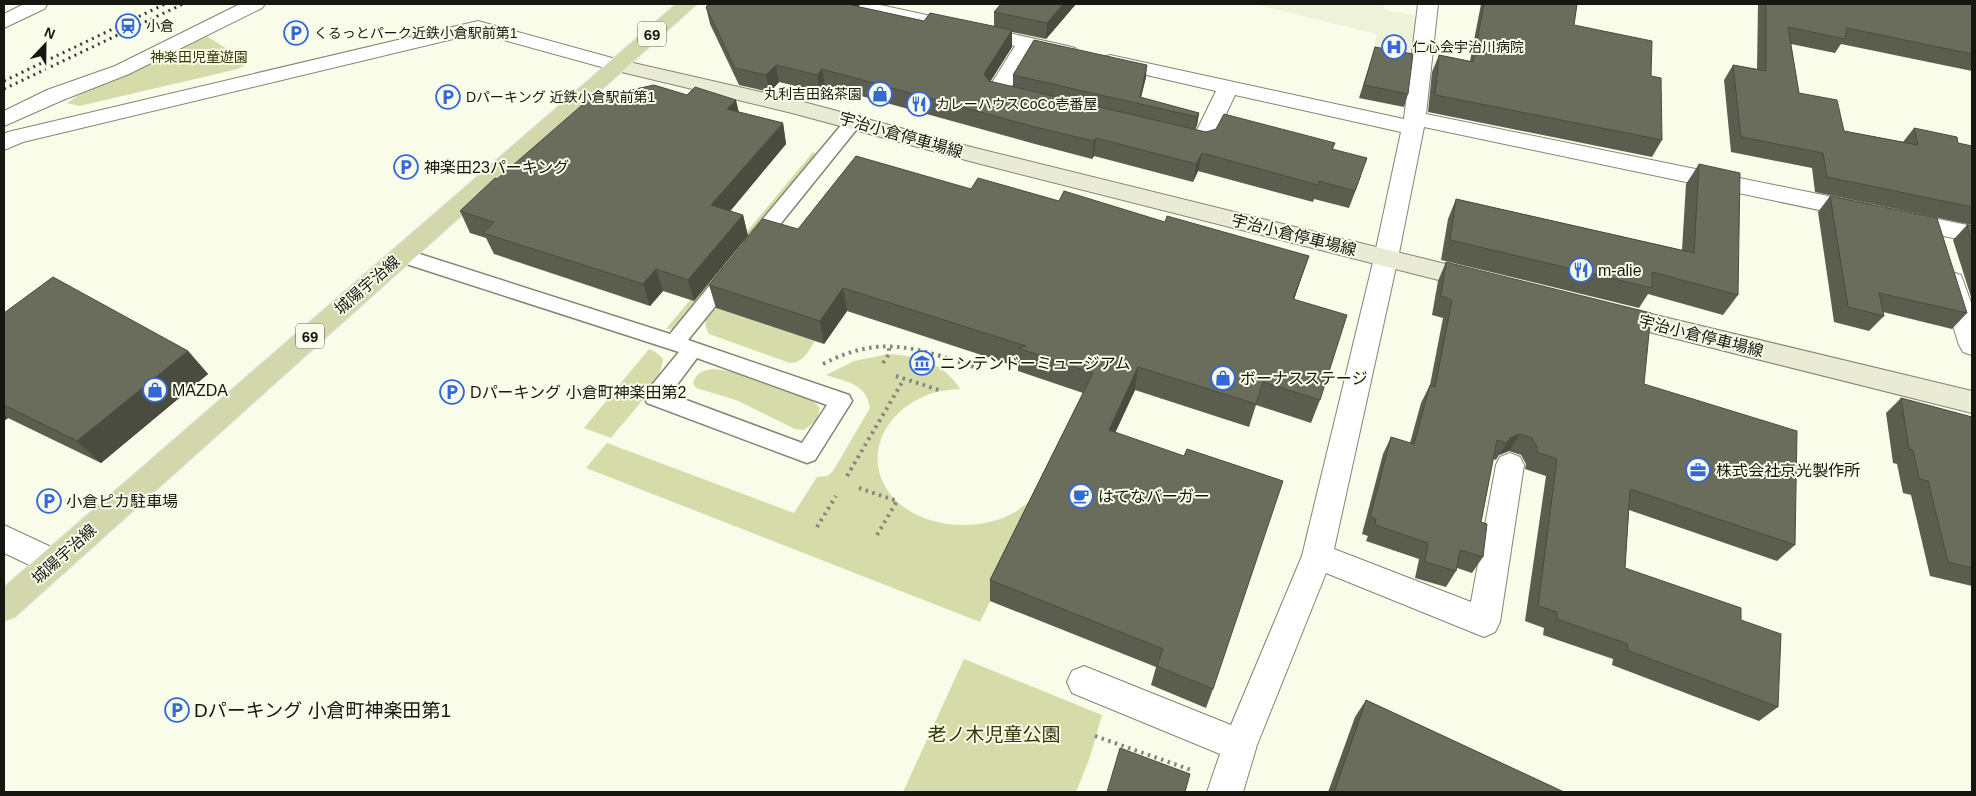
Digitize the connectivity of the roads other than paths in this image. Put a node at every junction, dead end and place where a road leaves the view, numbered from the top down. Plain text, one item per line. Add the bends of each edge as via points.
1 (34, 4) edge
2 (255, 4) edge
3 (687, 4) edge
4 (850, 4) edge
5 (1428, 4) edge
6 (4, 22) edge
7 (1027, 43) junction
8 (616, 65) junction
9 (1228, 87) junction
10 (1044, 103) edge
11 (4, 119) edge
12 (854, 122) junction
13 (1414, 123) junction
14 (1156, 130) edge
15 (4, 143) edge
16 (1935, 227) junction
17 (1972, 234) edge
18 (402, 255) junction
19 (1386, 258) junction
20 (1502, 287) edge
21 (1588, 308) edge
22 (1972, 345) edge
23 (683, 346) junction
24 (1972, 402) edge
25 (1510, 465) dead end
26 (4, 538) edge
27 (1317, 556) junction
28 (54, 563) junction
29 (4, 608) edge
30 (1084, 682) dead end
31 (1240, 746) junction
32 (1227, 788) edge

1 - 6 street via 37,5
2 - 11 street via 122,70 55,95
3 - 8 main road, 城陽宇治線 / 69
4 - 7 street
5 - 13 street
7 - 9 street
7 - 10 street via 997,92
8 - 12 main road, 宇治小倉停車場線
8 - 15 street via 478,27 16,137
8 - 18 main road, 城陽宇治線 / 69
9 - 13 street
9 - 14 street via 1203,141
12 - 19 main road, 宇治小倉停車場線
12 - 23 lane
13 - 16 street
13 - 19 street
16 - 17 street
16 - 22 street
18 - 23 lane
18 - 28 main road, 城陽宇治線 / 69
19 - 20 main road, 宇治小倉停車場線
19 - 27 street
21 - 24 main road, 宇治小倉停車場線
23 - 23 lane via 832,397 841,400 807,454 655,397
25 - 27 street via 1484,622
26 - 28 street
27 - 31 street
28 - 29 main road, 城陽宇治線 / 69
30 - 31 street
31 - 32 street

